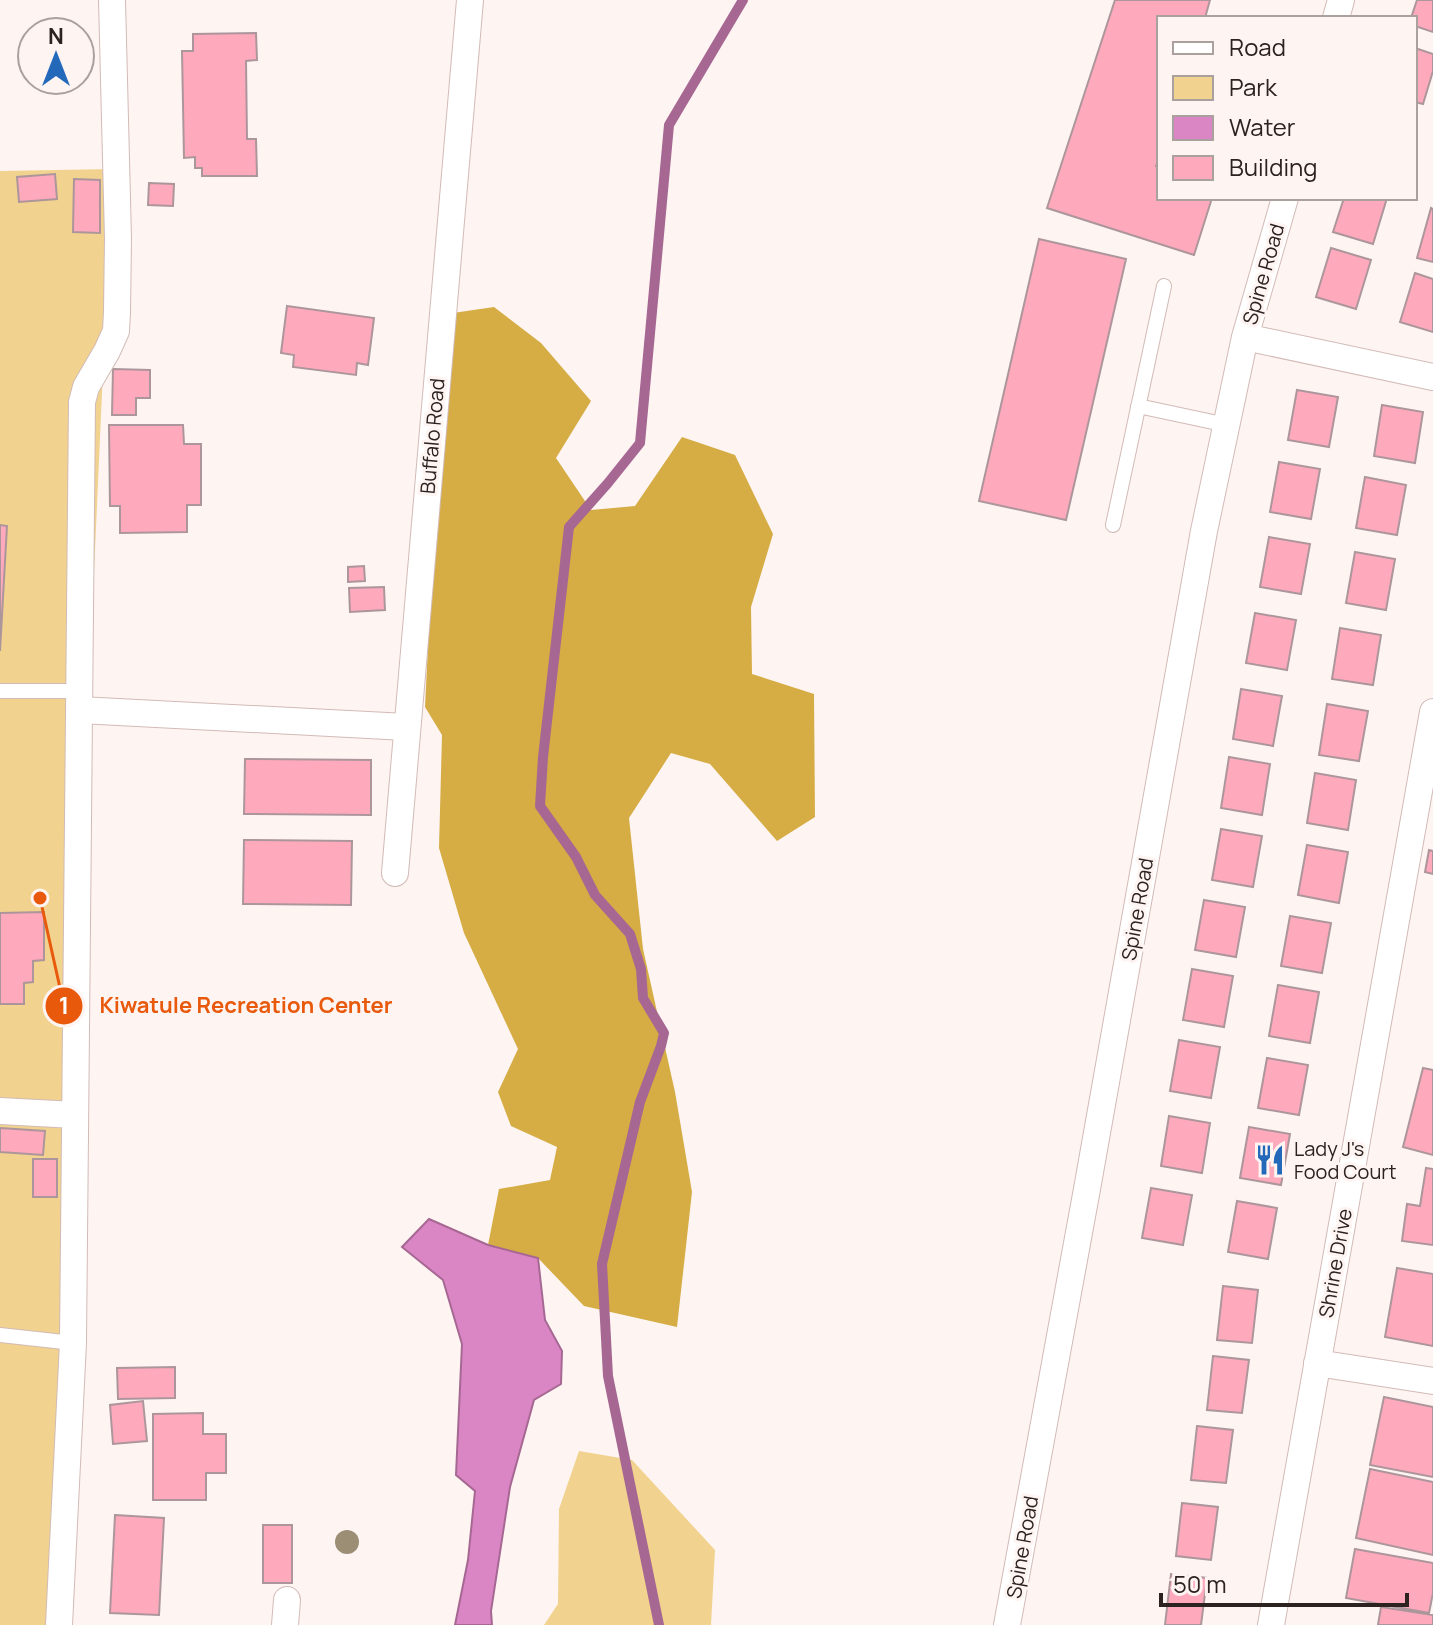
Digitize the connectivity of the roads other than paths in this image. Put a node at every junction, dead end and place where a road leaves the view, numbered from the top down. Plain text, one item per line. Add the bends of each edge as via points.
1 (112, 0) edge
2 (470, 0) edge
3 (1284, 200) edge
4 (1164, 286) dead end
5 (1245, 337) junction
6 (1433, 377) edge
7 (1138, 406) junction
8 (1227, 425) junction
9 (1113, 525) dead end
10 (0, 691) edge
11 (80, 701) junction
12 (1433, 712) edge
13 (406, 727) junction
14 (395, 873) dead end
15 (0, 1111) edge
16 (75, 1115) junction
17 (0, 1335) edge
18 (73, 1343) junction
19 (1317, 1363) junction
20 (1433, 1381) edge
21 (59, 1625) edge
22 (1007, 1625) edge
23 (1271, 1625) edge

1 - 11 street via 117,312 116,331 82,402
2 - 13 street, Buffalo Road
3 - 5 street, Spine Road
4 - 7 lane
5 - 6 street
5 - 8 street, Spine Road
7 - 8 lane
7 - 9 lane
8 - 22 street, Spine Road
10 - 11 lane
11 - 13 street
11 - 16 street
12 - 19 street, Shrine Drive
13 - 14 street, Buffalo Road
15 - 16 street
16 - 18 street
17 - 18 lane
18 - 21 street
19 - 20 street
19 - 23 street, Shrine Drive

